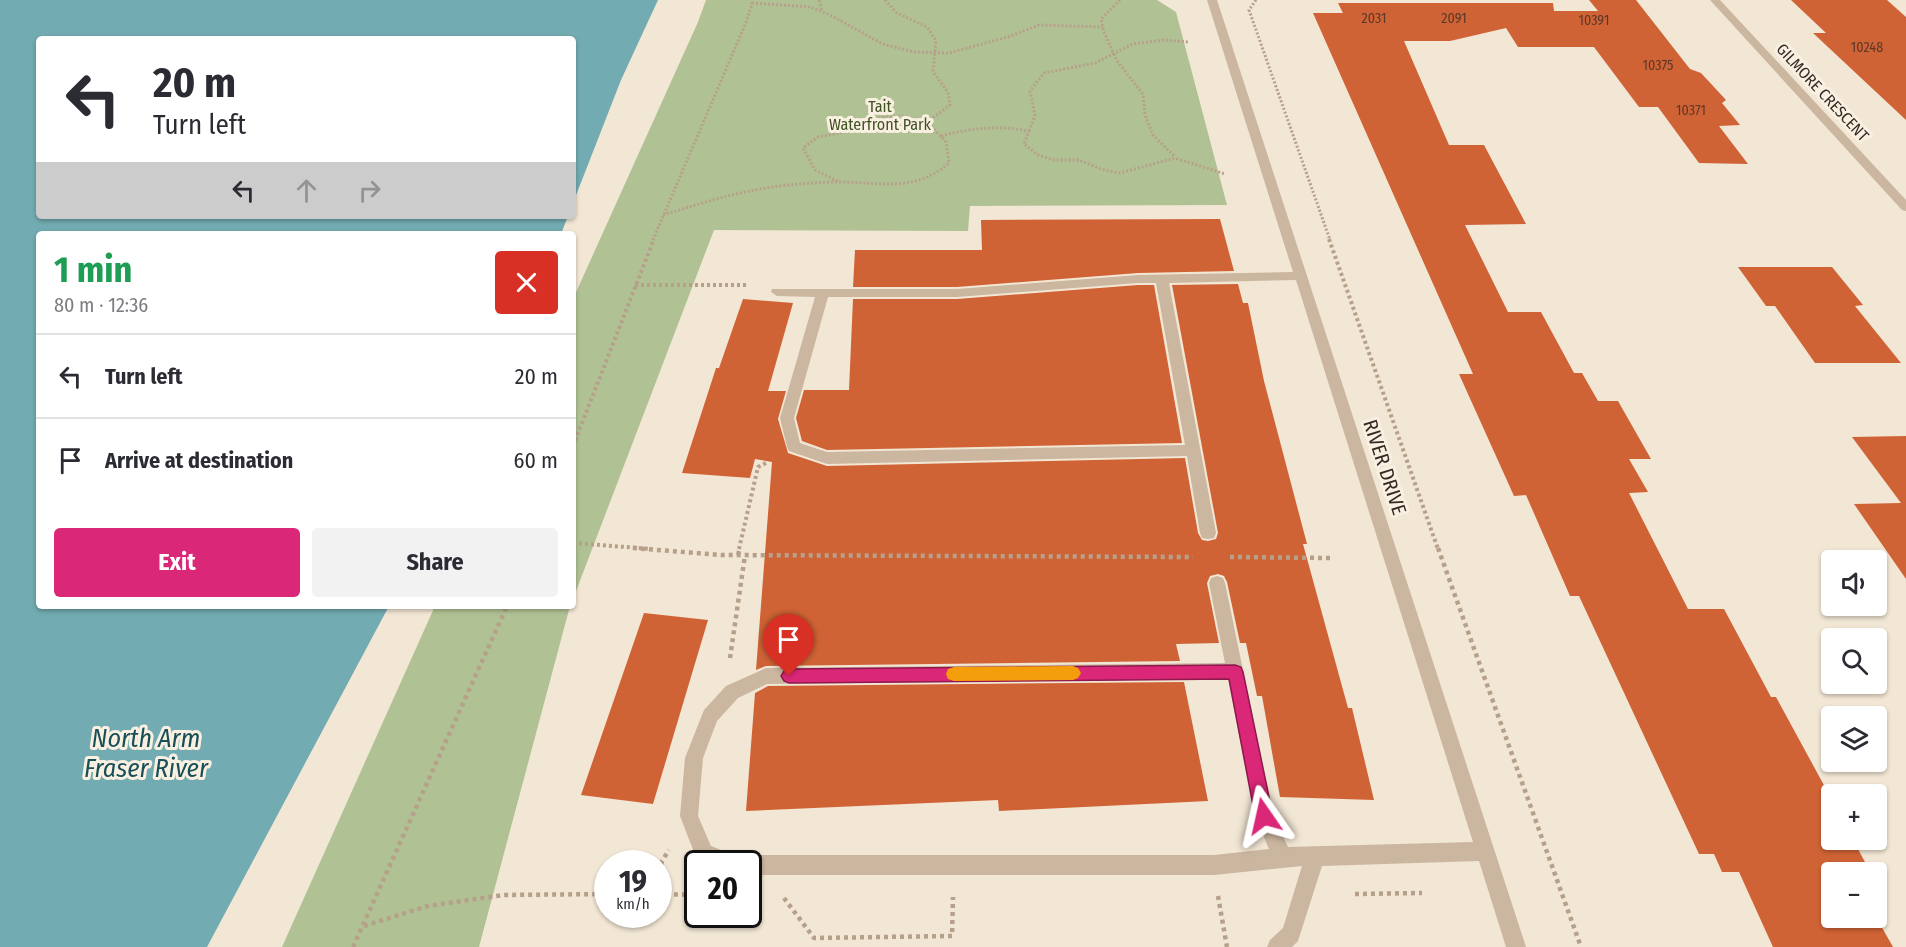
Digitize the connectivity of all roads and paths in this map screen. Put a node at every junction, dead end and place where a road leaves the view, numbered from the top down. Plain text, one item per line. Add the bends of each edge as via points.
1 (819, 0) edge
2 (885, 0) edge
3 (1121, 0) edge
4 (1212, 0) edge
5 (1256, 0) edge
6 (1715, 0) edge
7 (753, 2) edge
8 (822, 12) junction
9 (1103, 27) junction
10 (1189, 42) dead end
11 (935, 53) junction
12 (1114, 55) junction
13 (927, 122) junction
14 (1029, 131) junction
15 (940, 136) junction
16 (1175, 158) junction
17 (1225, 174) dead end
18 (839, 182) junction
19 (1906, 207) edge
20 (663, 215) junction
21 (1302, 276) junction
22 (1162, 280) junction
23 (635, 285) junction
24 (777, 292) joint
25 (822, 294) junction
26 (576, 438) edge
27 (794, 447) junction
28 (1193, 450) junction
29 (1208, 533) dead end
30 (576, 543) edge
31 (738, 555) junction
32 (745, 555) junction
33 (1198, 557) dead end
34 (1222, 557) dead end
35 (1330, 558) dead end
36 (1217, 583) dead end
37 (506, 609) edge
38 (1235, 672) junction
39 (732, 692) junction
40 (703, 850) edge
41 (1486, 851) junction
42 (1315, 855) junction
43 (1283, 857) junction
44 (762, 865) edge
45 (1422, 892) dead end
46 (594, 894) edge
47 (1355, 894) dead end
48 (1206, 895) dead end
49 (1230, 895) dead end
50 (771, 896) dead end
51 (965, 897) dead end
52 (1223, 924) dead end
53 (364, 926) junction
54 (353, 947) edge
55 (1227, 947) edge
56 (1277, 947) edge
57 (1516, 947) edge
58 (1581, 947) edge

1 - 8 path
2 - 11 path via 897,13 927,27 936,41
3 - 9 path via 1101,19
4 - 21 street, RIVER DRIVE
5 - 58 path via 1249,10 1251,16
6 - 19 street, GILMORE CRESCENT
7 - 8 path via 795,4
7 - 20 path
8 - 11 path via 883,44
9 - 11 path via 1040,25 958,51
9 - 12 path
10 - 12 path via 1133,44
11 - 13 path via 933,72 948,92 950,105
12 - 14 path via 1084,66 1044,73 1030,91 1035,116
12 - 16 path via 1143,94 1145,115 1153,135
13 - 15 path
13 - 18 path via 904,116 878,118 845,132 818,137 803,148 815,170
14 - 15 path via 976,127
14 - 16 path via 1024,144 1038,155 1054,160 1080,160 1120,173
15 - 18 path via 946,142 949,163 938,176 897,186
16 - 17 path
18 - 20 path via 763,189 707,200
20 - 23 path
21 - 22 street
21 - 41 street, RIVER DRIVE
22 - 25 street via 957,293
22 - 28 street
23 - 24 path via 768,285
23 - 26 path
24 - 25 street
25 - 27 street via 787,418
27 - 28 street via 828,458
27 - 31 path via 758,467
28 - 29 street
30 - 31 path
31 - 32 path
32 - 33 path
32 - 39 path via 729,667
34 - 35 path
36 - 38 street
37 - 53 path
38 - 39 street via 766,676
38 - 43 street via 1264,816
39 - 40 street via 710,716 694,758 689,816
41 - 42 street
41 - 57 street, RIVER DRIVE
42 - 43 street
42 - 56 street via 1291,934
43 - 44 street via 1214,865
45 - 47 path
46 - 53 path via 503,895 428,906
48 - 49 path
50 - 51 path via 783,896 814,938 952,936 953,897
52 - 55 path
53 - 54 path

